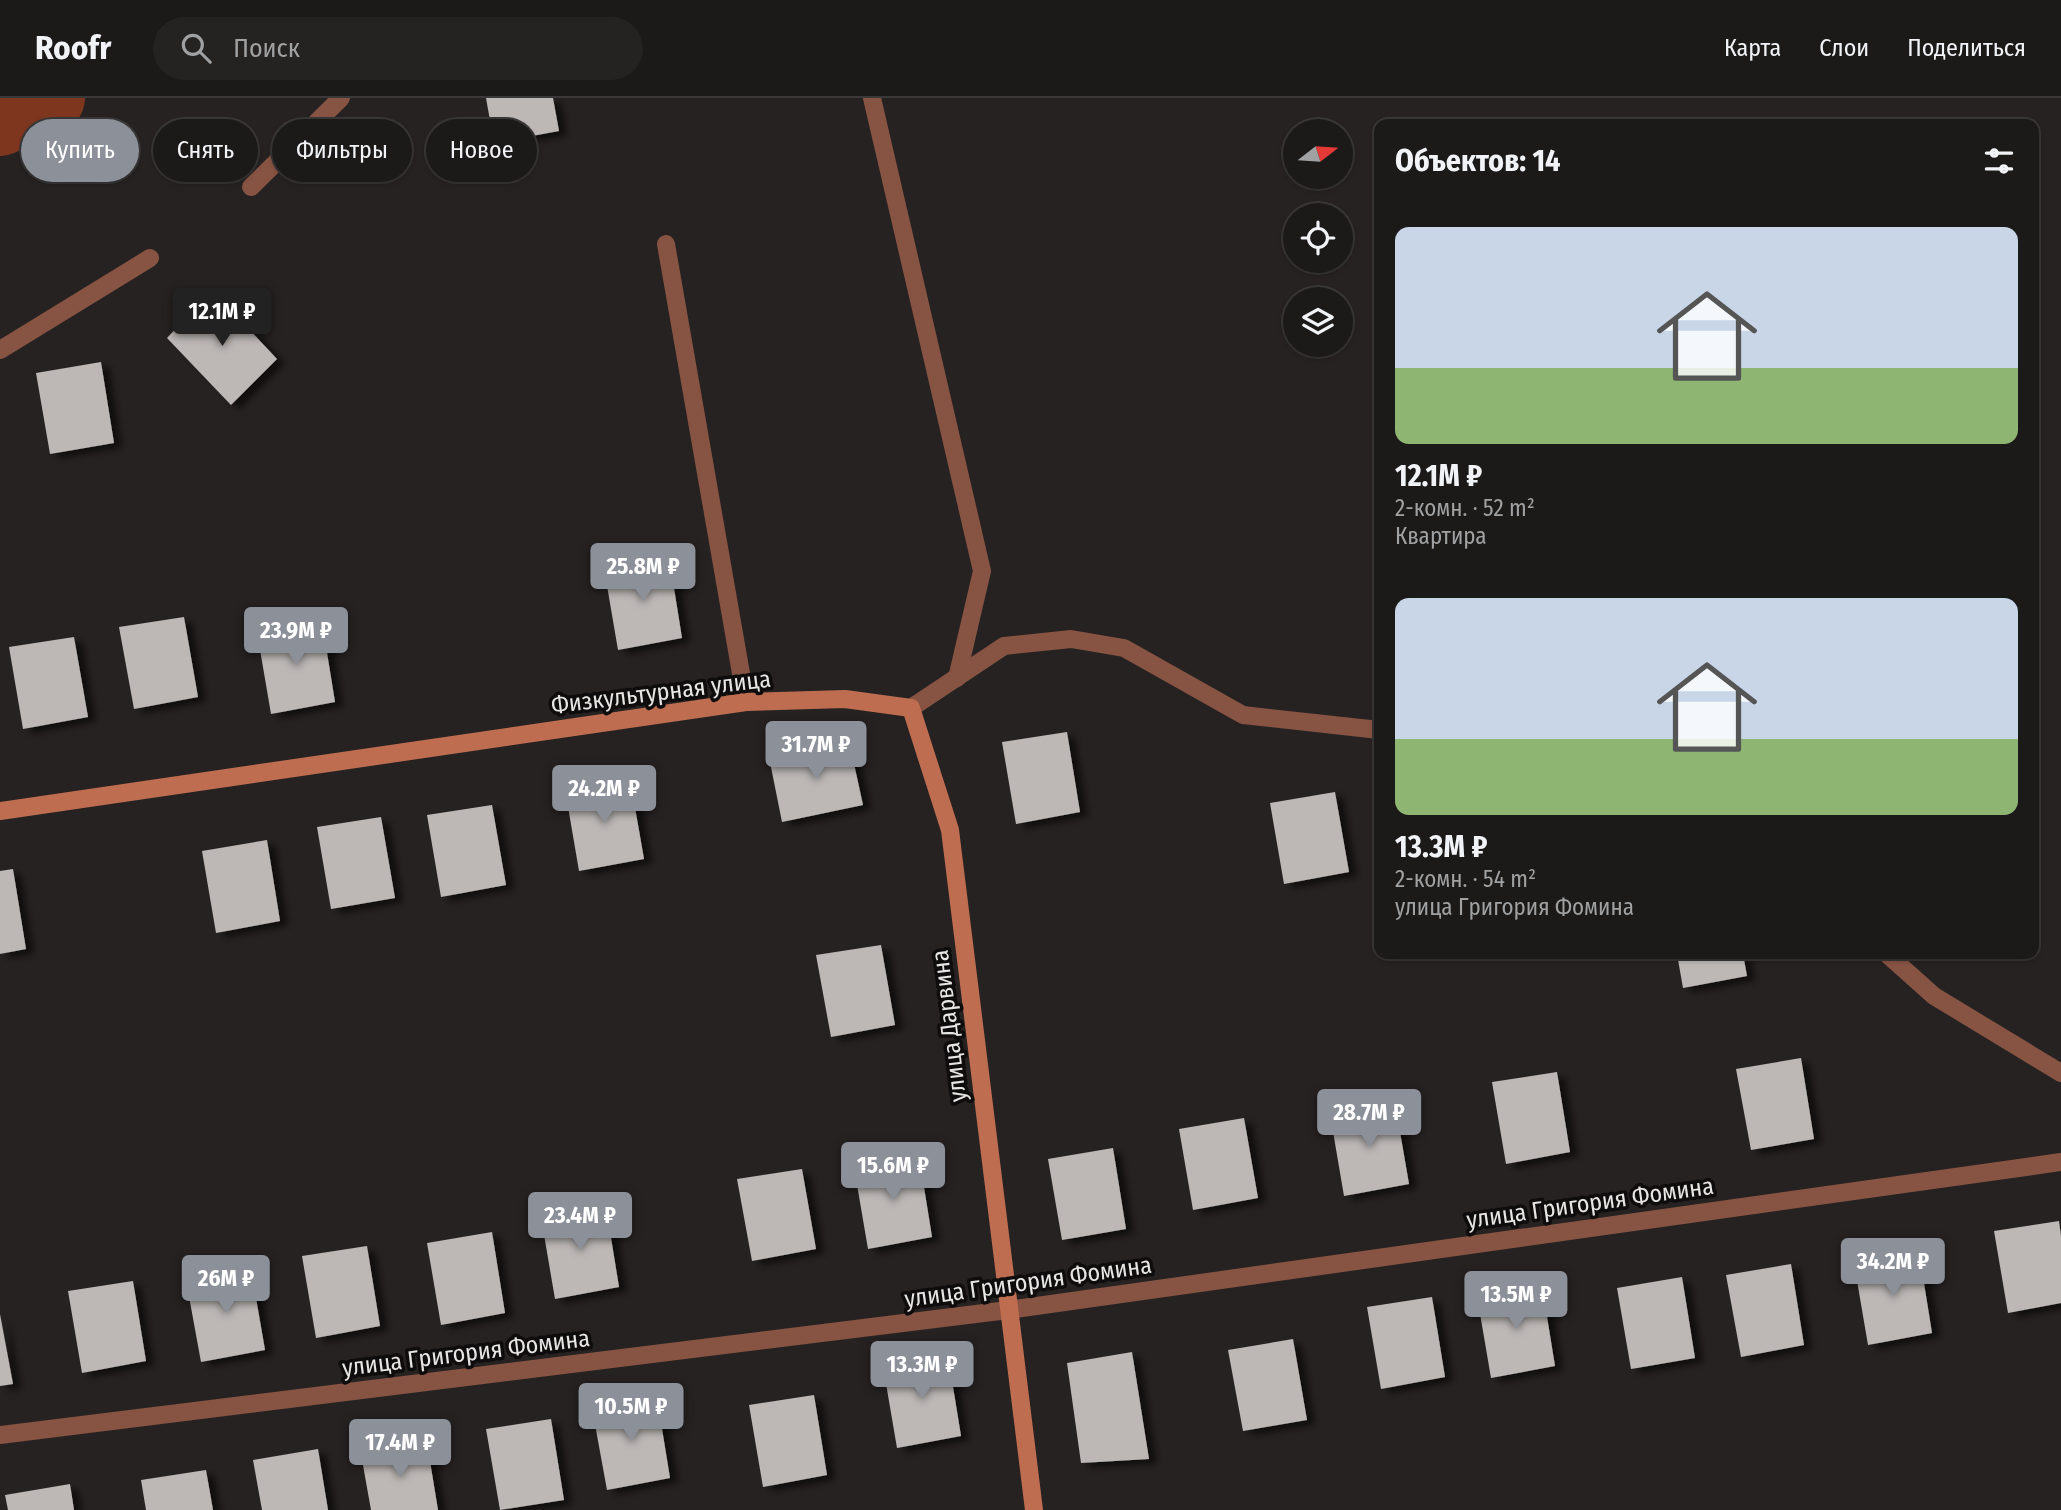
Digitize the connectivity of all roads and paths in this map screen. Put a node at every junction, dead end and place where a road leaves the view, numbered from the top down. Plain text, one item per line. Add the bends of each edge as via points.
1 (341, 98) edge
2 (872, 98) edge
3 (251, 187) dead end
4 (666, 244) dead end
5 (150, 258) dead end
6 (0, 350) edge
7 (957, 678) junction
8 (746, 702) junction
9 (911, 708) junction
10 (1374, 729) edge
11 (0, 811) edge
12 (1893, 959) edge
13 (2061, 1073) edge
14 (2061, 1162) edge
15 (1008, 1310) junction
16 (0, 1435) edge
17 (1034, 1510) edge

1 - 3 street
2 - 7 street via 982,571
4 - 8 street
5 - 6 street
7 - 9 street
7 - 10 street via 1004,646 1071,639 1124,648 1243,715
8 - 9 street, Физкультурная улица via 845,699
8 - 11 street, Физкультурная улица
9 - 15 street, улица Дарвина via 950,830
12 - 13 street via 1934,996
14 - 15 street, улица Григория Фомина
15 - 16 street, улица Григория Фомина
15 - 17 street, улица Дарвина

